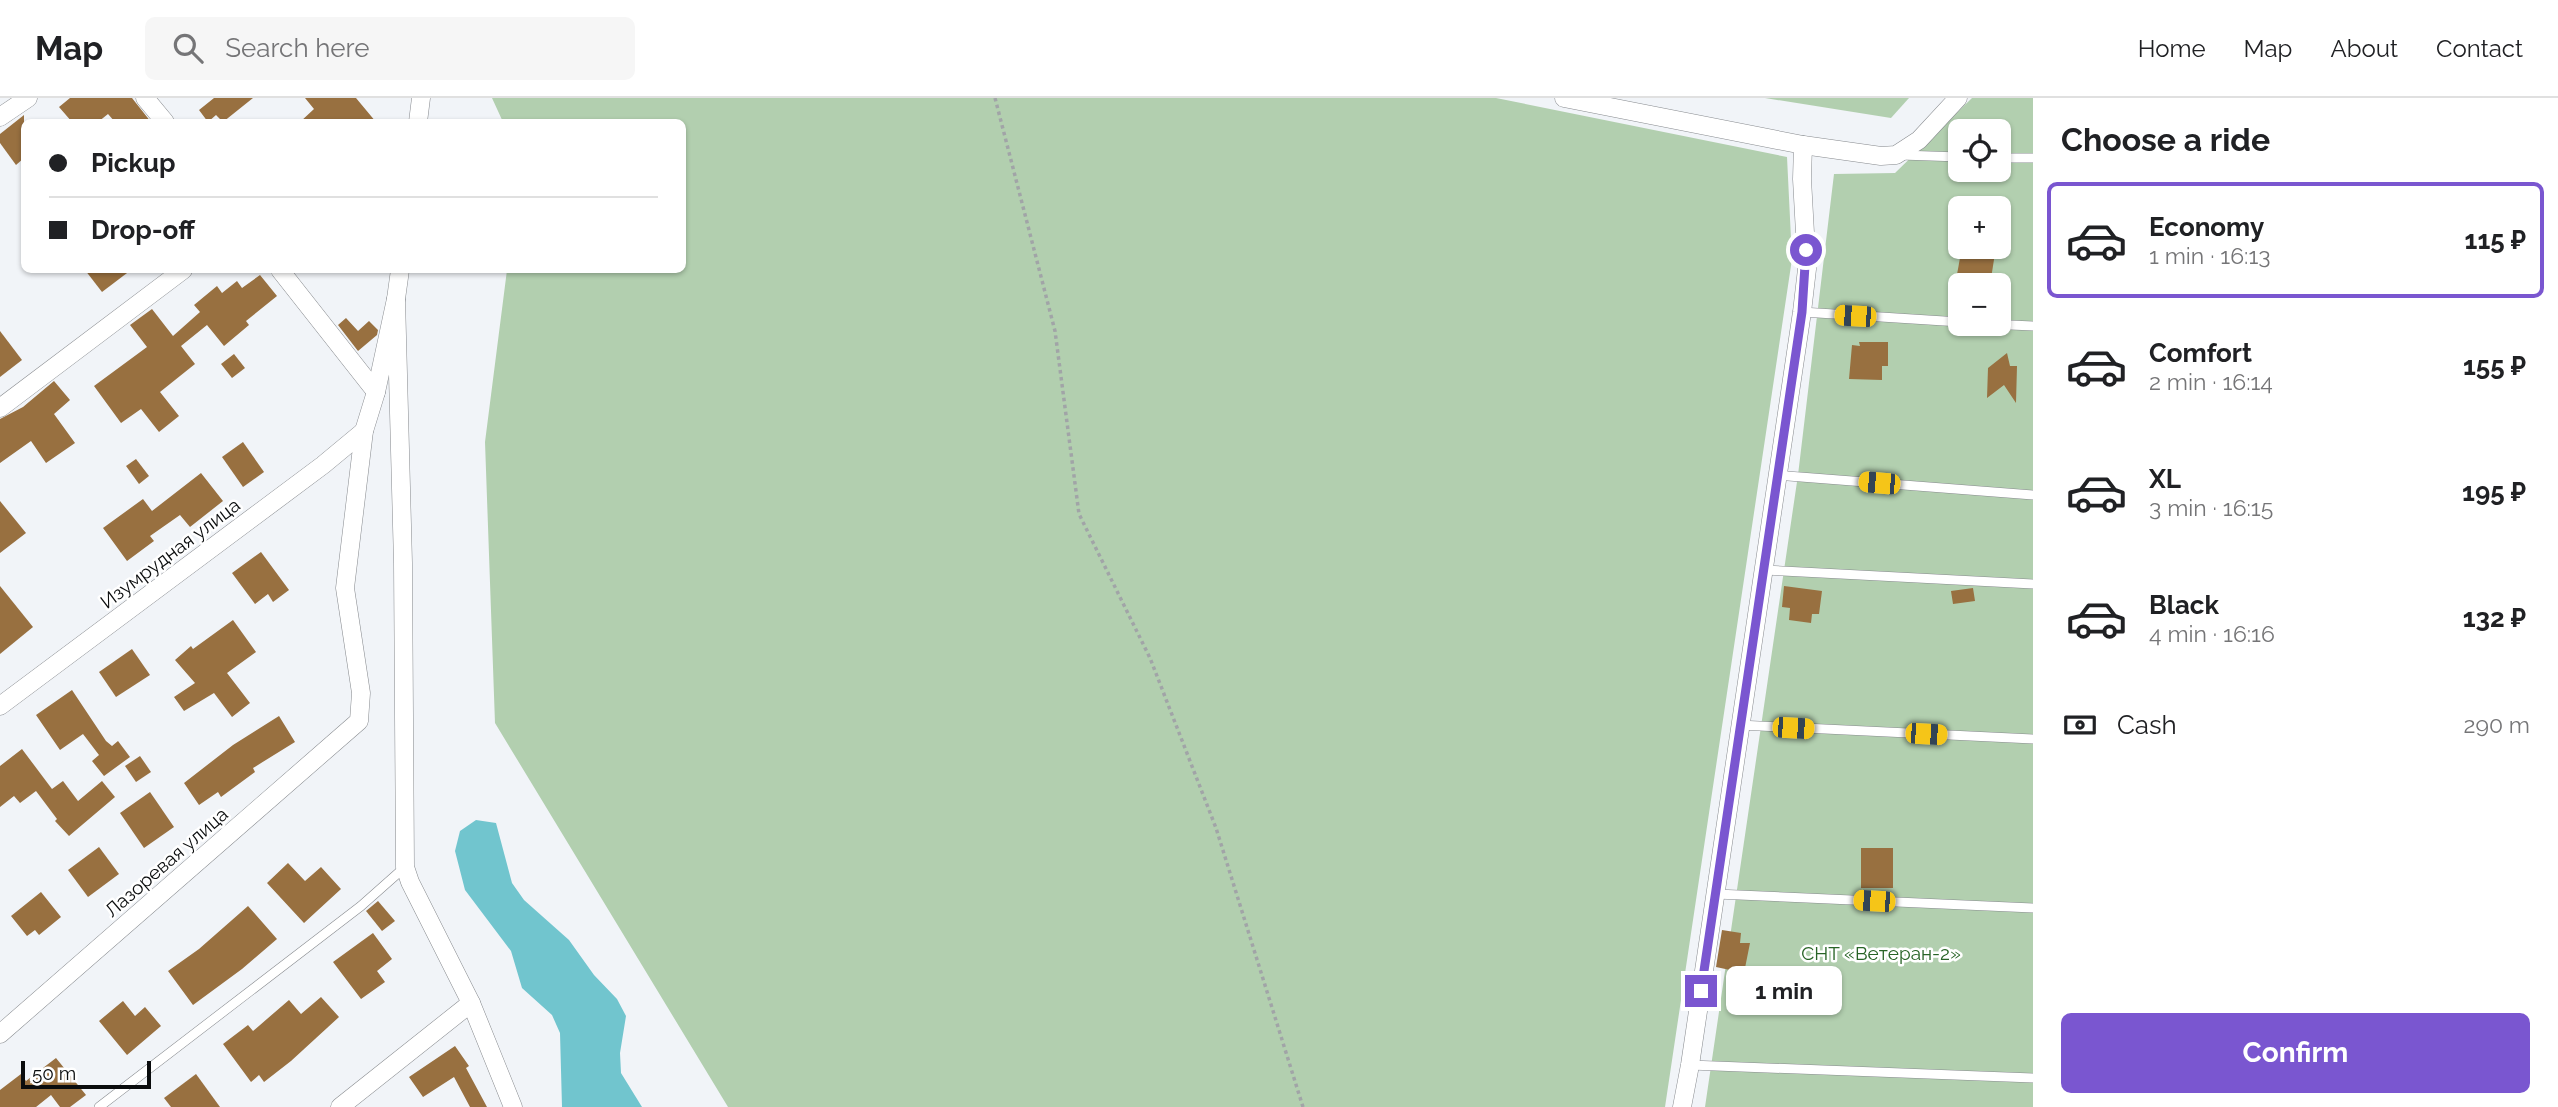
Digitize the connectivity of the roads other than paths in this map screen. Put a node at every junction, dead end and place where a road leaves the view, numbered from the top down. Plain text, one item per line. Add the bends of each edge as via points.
1 (28, 98) edge
2 (145, 98) edge
3 (421, 98) edge
4 (1564, 98) edge
5 (1958, 98) edge
6 (0, 117) edge
7 (162, 119) edge
8 (418, 119) edge
9 (1802, 145) junction
10 (1896, 155) junction
11 (1948, 157) edge
12 (2011, 158) edge
13 (2033, 158) edge
14 (179, 273) edge
15 (282, 273) edge
16 (400, 273) edge
17 (396, 299) junction
18 (1802, 312) junction
19 (1948, 321) edge
20 (2011, 325) edge
21 (2033, 326) edge
22 (376, 392) junction
23 (0, 408) edge
24 (364, 431) junction
25 (1776, 475) junction
26 (2033, 495) edge
27 (1764, 570) junction
28 (2033, 584) edge
29 (0, 706) edge
30 (1739, 725) junction
31 (2033, 739) edge
32 (405, 867) junction
33 (1716, 894) junction
34 (2033, 908) edge
35 (471, 1003) junction
36 (0, 1034) edge
37 (1690, 1065) junction
38 (2033, 1078) edge
39 (99, 1107) edge
40 (340, 1107) edge
41 (513, 1107) edge
42 (1682, 1107) edge

1 - 6 street
2 - 7 street
3 - 8 street
4 - 9 street
5 - 10 street via 1919,140
9 - 10 street
9 - 18 street via 1807,269
10 - 11 lane
12 - 13 lane
14 - 23 street
15 - 22 street
16 - 17 street
17 - 22 street
17 - 32 street
18 - 19 lane
18 - 25 street
20 - 21 lane
22 - 24 street
24 - 29 street, Изумрудная улица
24 - 36 street, Лазоревая улица via 345,588 361,693 359,721
25 - 26 lane
25 - 27 street
27 - 28 lane
27 - 30 street
30 - 31 lane
30 - 33 street
32 - 35 street
32 - 39 lane via 361,906
33 - 34 lane
33 - 37 street
35 - 40 street
35 - 41 street
37 - 38 lane
37 - 42 street

